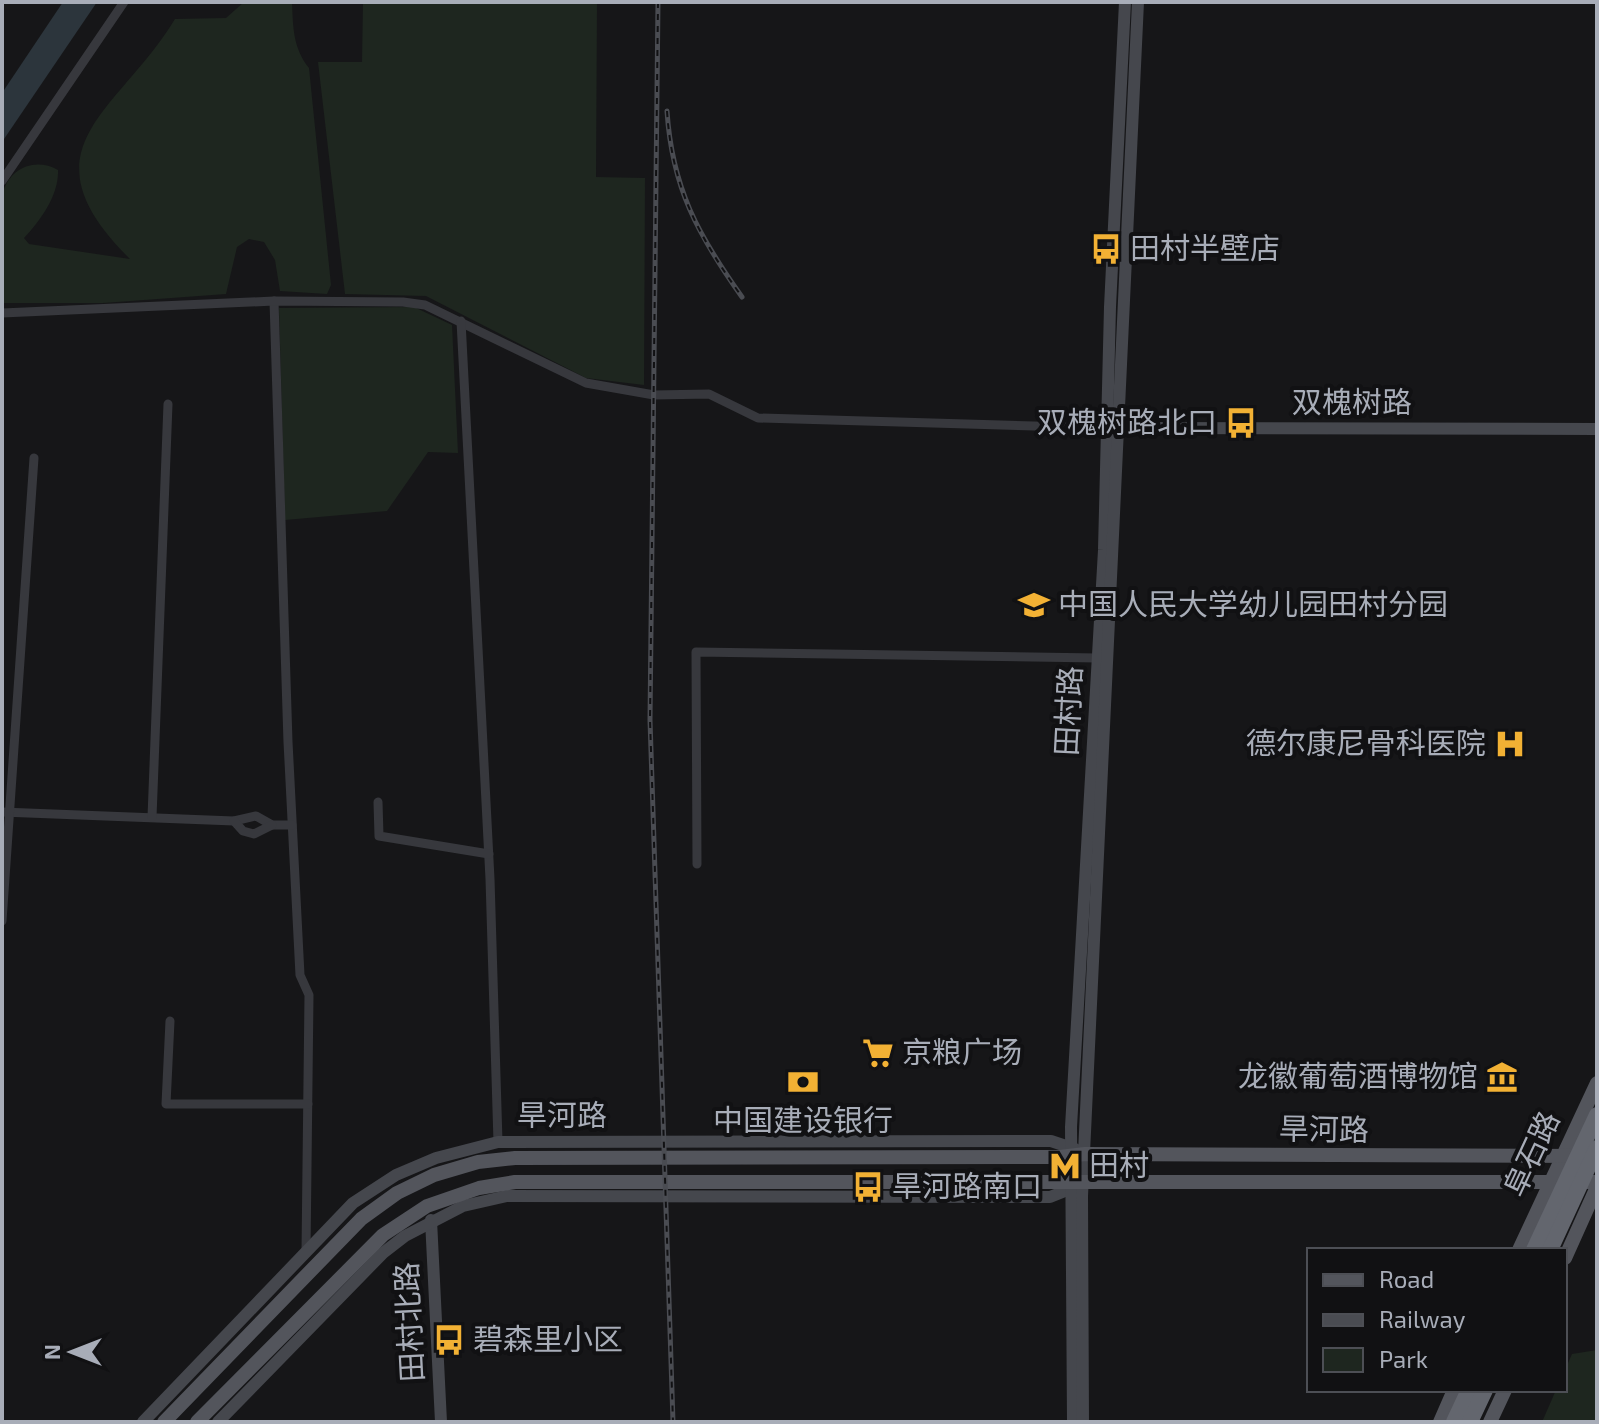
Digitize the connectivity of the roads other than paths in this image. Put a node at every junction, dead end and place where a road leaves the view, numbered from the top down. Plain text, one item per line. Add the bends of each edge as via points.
1 (124, 2) edge
2 (1125, 2) edge
3 (1138, 2) edge
4 (2, 181) edge
5 (274, 301) junction
6 (2, 313) edge
7 (461, 321) junction
8 (168, 404) dead end
9 (1114, 428) junction
10 (1597, 429) edge
11 (34, 458) dead end
12 (1098, 658) junction
13 (378, 802) dead end
14 (6, 812) edge
15 (152, 817) junction
16 (234, 821) junction
17 (272, 825) junction
18 (292, 825) junction
19 (489, 854) junction
20 (697, 864) dead end
21 (2, 921) edge
22 (170, 1021) dead end
23 (1597, 1083) edge
24 (308, 1104) junction
25 (1597, 1115) edge
26 (880, 1140) junction
27 (498, 1142) junction
28 (1597, 1148) edge
29 (1076, 1152) junction
30 (1597, 1155) edge
31 (945, 1156) junction
32 (1562, 1156) junction
33 (936, 1181) junction
34 (1552, 1182) junction
35 (1075, 1184) junction
36 (1597, 1185) edge
37 (872, 1196) junction
38 (431, 1220) junction
39 (1520, 1248) edge
40 (1535, 1248) edge
41 (1551, 1248) edge
42 (306, 1252) junction
43 (1567, 1253) edge
44 (318, 1320) junction
45 (259, 1359) junction
46 (209, 1375) junction
47 (1453, 1392) edge
48 (1468, 1392) edge
49 (1484, 1392) edge
50 (1504, 1392) edge
51 (158, 1406) junction
52 (143, 1422) edge
53 (164, 1422) edge
54 (197, 1422) edge
55 (218, 1422) edge
56 (441, 1422) edge
57 (1073, 1422) edge
58 (1083, 1422) edge
59 (1440, 1422) edge
60 (1454, 1422) edge
61 (1470, 1422) edge
62 (1490, 1422) edge

1 - 4 street
2 - 9 street, 田村路
3 - 9 street, 田村路
5 - 6 street
5 - 7 street via 403,302
5 - 18 street
7 - 9 street via 586,383 654,395 709,394 758,418
7 - 19 street
8 - 15 street
9 - 10 street, 双槐树路
9 - 12 street, 田村路
9 - 29 street, 田村路
11 - 14 street
12 - 20 street via 696,652
12 - 29 street, 田村路
13 - 19 street via 379,836
14 - 15 street
14 - 21 street
15 - 16 street
16 - 17 street via 256,816
16 - 17 street via 254,834
17 - 18 street
18 - 24 street via 300,975 309,995
19 - 27 street
22 - 24 street via 166,1104
23 - 32 main road, 阜石路
24 - 42 street
25 - 40 highway, 阜石路, bridge
26 - 27 street, 旱河路
26 - 29 street, 旱河路 via 1051,1141
26 - 31 street
27 - 42 street, 旱河路 via 396,1175 353,1203
28 - 41 highway, 阜石路, bridge
29 - 31 main road, 旱河路
29 - 32 main road, 旱河路
29 - 35 street, 田村路
30 - 32 main road, 旱河路
31 - 46 main road, 旱河路 via 530,1157 463,1166 397,1193 361,1219
32 - 34 main road, 阜石路
33 - 35 main road, 旱河路
33 - 37 street
33 - 45 main road, 旱河路 via 515,1182 479,1188 427,1206 383,1235
34 - 35 main road, 旱河路
34 - 36 main road, 旱河路
34 - 39 main road, 阜石路
35 - 37 street, 旱河路 via 1050,1197
35 - 57 street, 田村路
35 - 58 street, 田村路
36 - 43 main road
37 - 38 street, 旱河路 via 507,1196
38 - 44 street, 旱河路 via 383,1253
38 - 56 street, 田村北路
42 - 51 street, 旱河路
44 - 45 street
44 - 55 street, 旱河路
45 - 54 main road, 旱河路
46 - 51 street
46 - 53 main road, 旱河路
47 - 59 main road
48 - 60 highway
49 - 61 highway
50 - 62 main road
51 - 52 street, 旱河路

